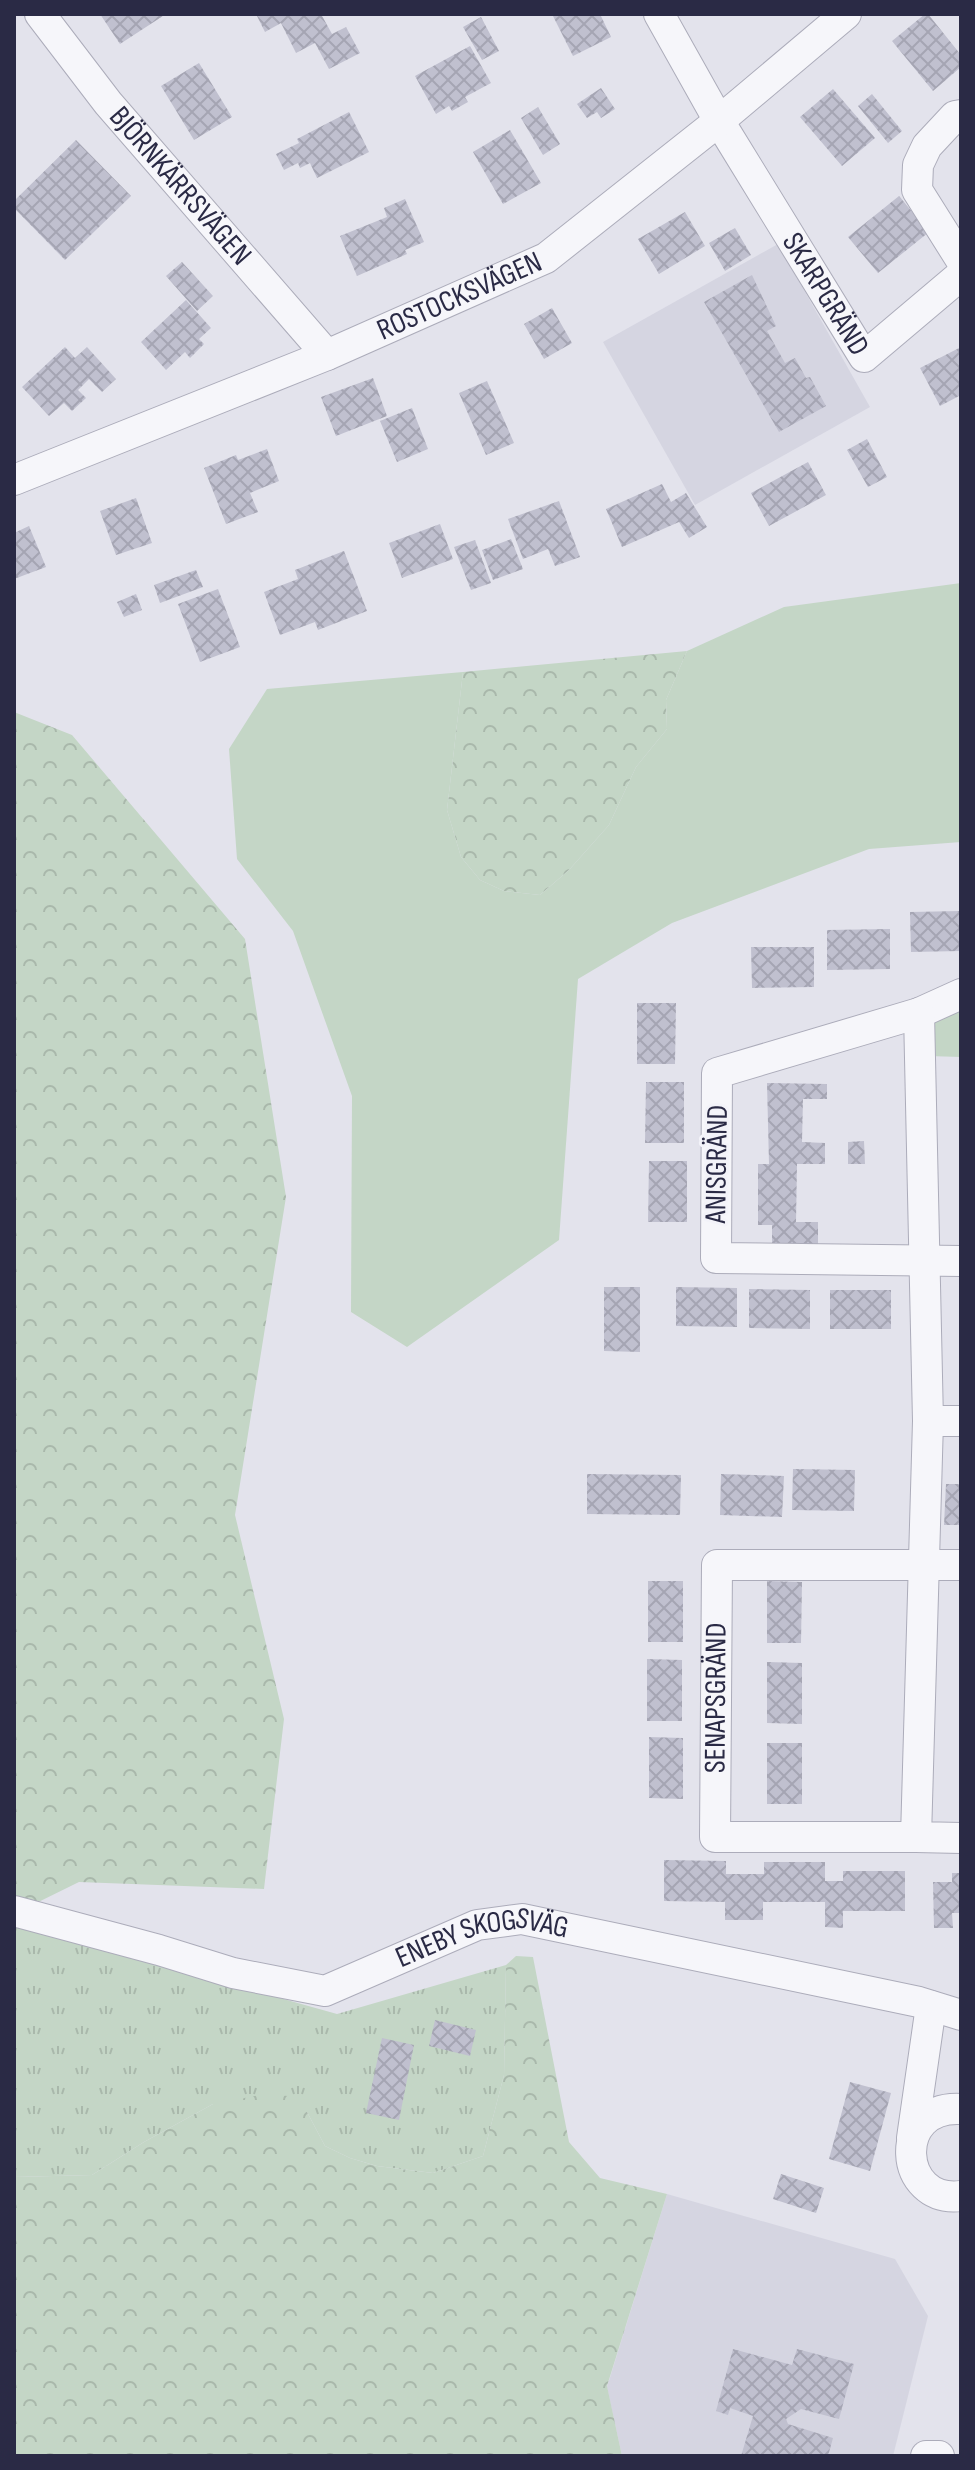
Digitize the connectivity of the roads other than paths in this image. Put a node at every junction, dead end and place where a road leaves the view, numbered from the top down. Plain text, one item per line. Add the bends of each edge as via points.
1 (40, 14) edge
2 (659, 14) edge
3 (846, 14) edge
4 (961, 115) edge
5 (719, 121) junction
6 (961, 260) edge
7 (961, 275) edge
8 (327, 355) junction
9 (14, 480) edge
10 (961, 994) edge
11 (919, 1013) junction
12 (924, 1261) junction
13 (961, 1261) edge
14 (928, 1421) junction
15 (961, 1421) edge
16 (923, 1564) junction
17 (961, 1565) edge
18 (916, 1837) junction
19 (961, 1838) edge
20 (14, 1911) edge
21 (931, 2006) junction
22 (961, 2015) edge
23 (961, 2109) edge
24 (912, 2139) junction
25 (961, 2196) edge
26 (926, 2456) edge
27 (939, 2456) edge

1 - 8 street, BJÖRNKÄRRSVÄGEN via 108,103
2 - 5 street
3 - 5 street, ROSTOCKSVÄGEN
4 - 6 street via 927,146 918,165 917,190
5 - 7 street, SKARPGRÄND via 864,357
5 - 8 street, ROSTOCKSVÄGEN via 546,258
8 - 9 street, ROSTOCKSVÄGEN
10 - 11 street, ANISGRÄND
11 - 12 street
11 - 12 street, ANISGRÄND via 717,1073 716,1258
12 - 13 street, ANISGRÄND
12 - 14 street
14 - 15 street
14 - 16 street
16 - 17 street, SENAPSGRÄND
16 - 18 street
16 - 18 street, SENAPSGRÄND via 717,1565 715,1837
18 - 19 street, SENAPSGRÄND
20 - 21 street, ENEBY SKOGSVÄG via 233,1973 325,1991 477,1925 522,1919
21 - 22 street, ENEBY SKOGSVÄG
21 - 24 street
23 - 24 street via 932,2113
24 - 25 street via 914,2172 925,2186
26 - 27 street

